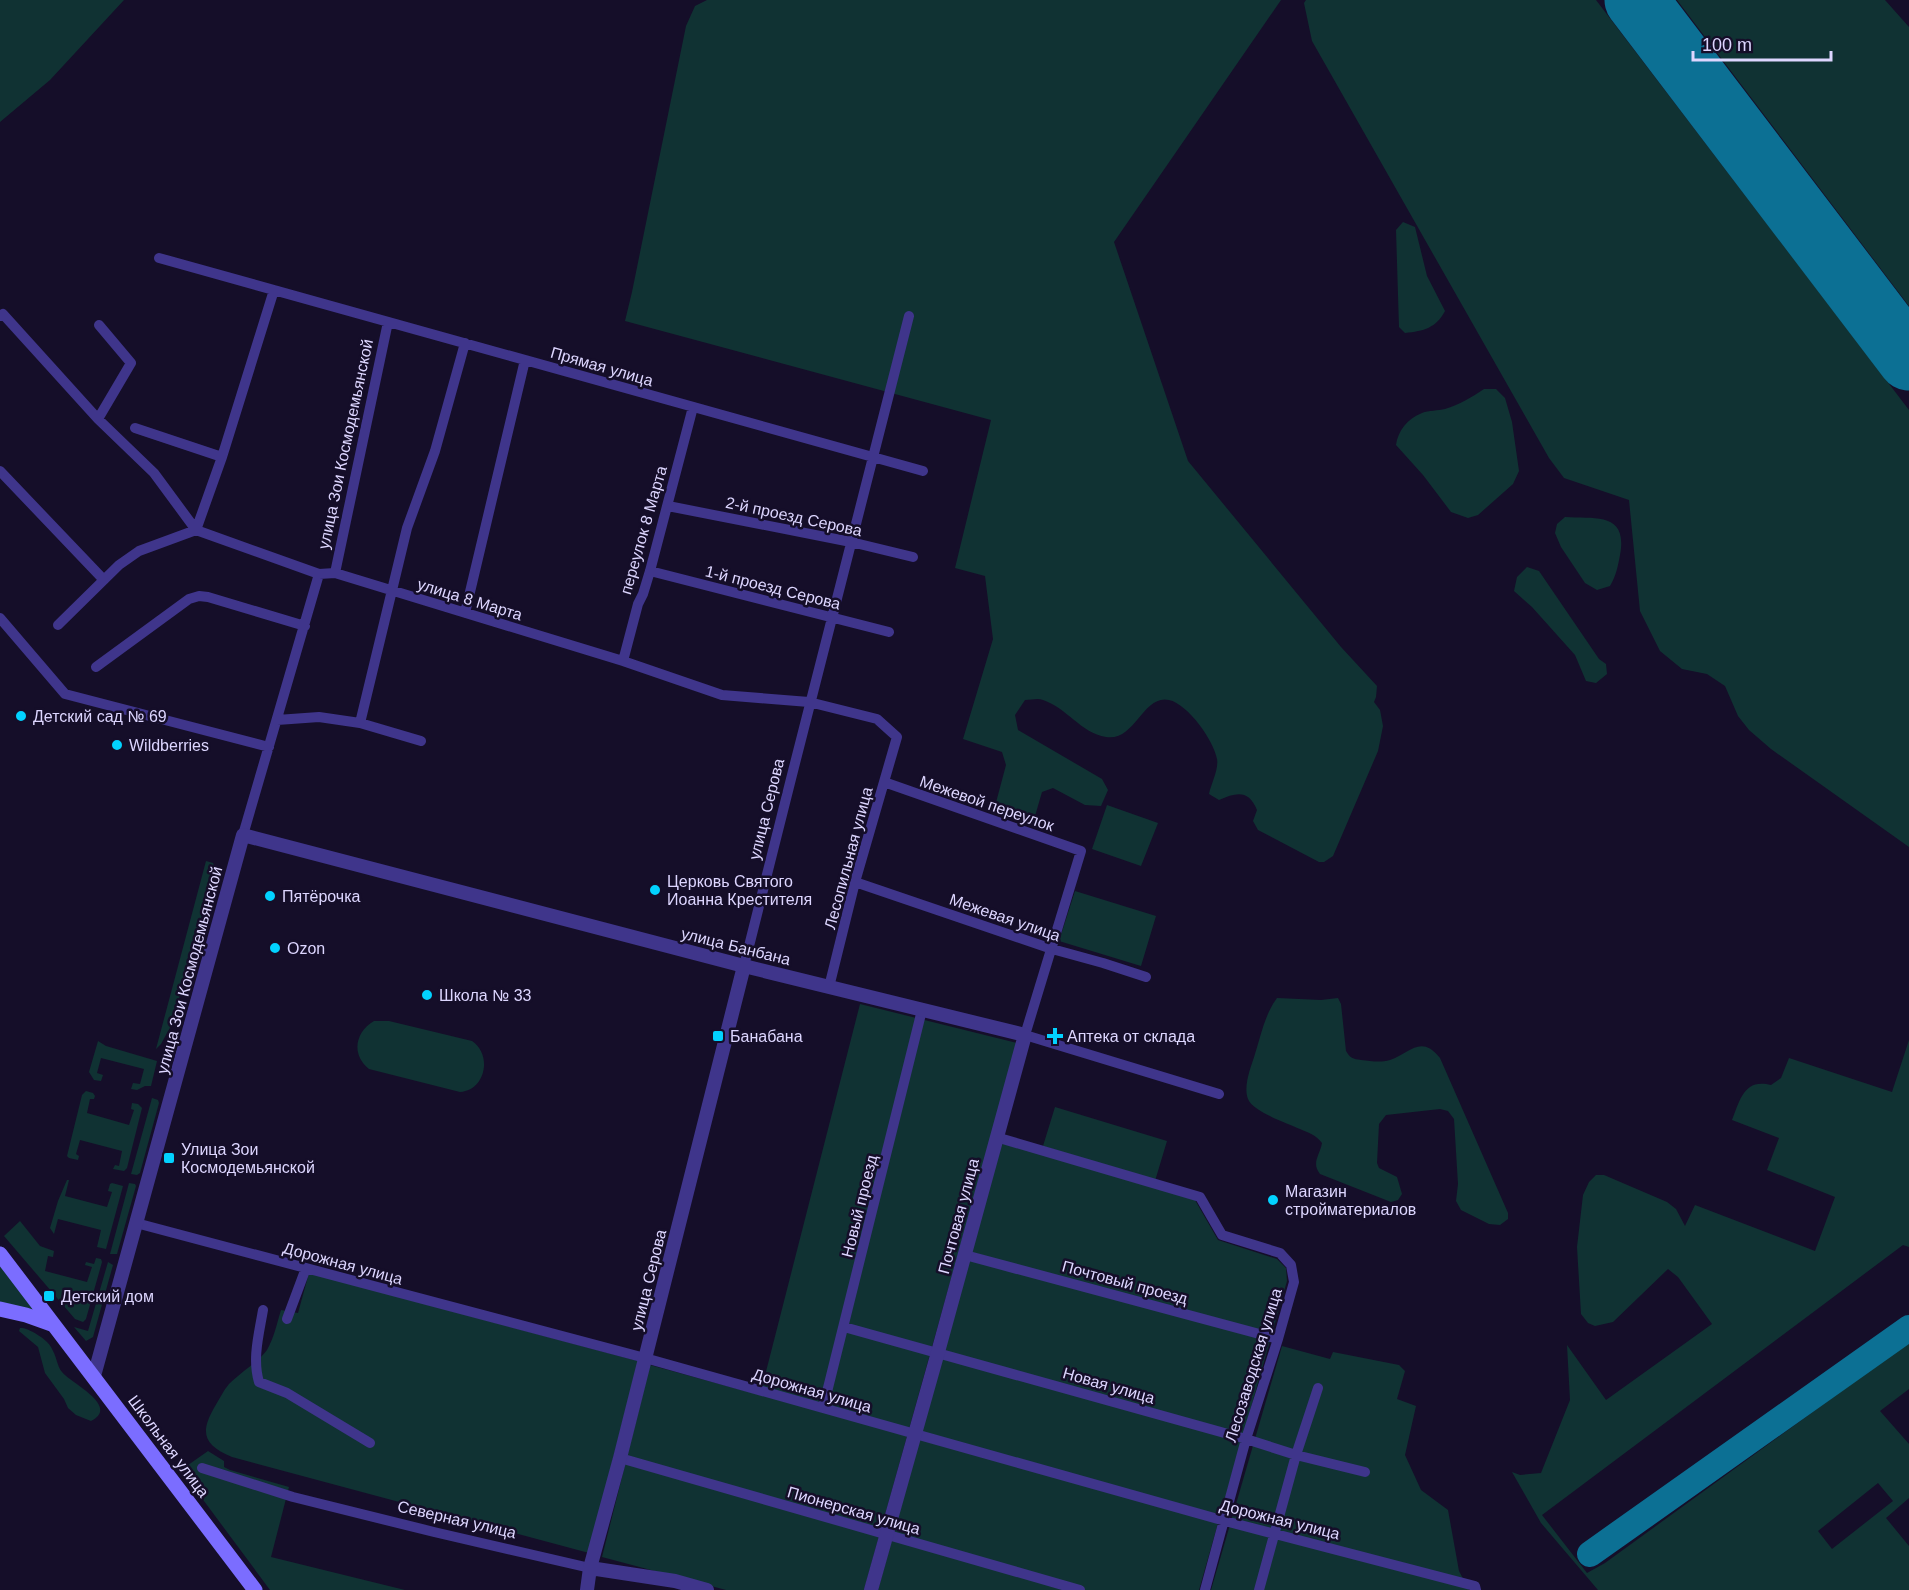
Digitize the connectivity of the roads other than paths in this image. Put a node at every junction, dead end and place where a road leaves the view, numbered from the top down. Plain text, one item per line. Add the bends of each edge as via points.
1 (159, 258) dead end
2 (274, 290) junction
3 (0, 316) edge
4 (909, 316) dead end
5 (388, 322) junction
6 (99, 325) dead end
7 (465, 344) junction
8 (525, 360) junction
9 (693, 407) junction
10 (98, 420) junction
11 (135, 428) dead end
12 (222, 457) junction
13 (873, 458) junction
14 (0, 471) edge
15 (923, 471) dead end
16 (668, 506) junction
17 (196, 531) junction
18 (851, 542) junction
19 (914, 557) dead end
20 (650, 572) junction
21 (335, 573) junction
22 (319, 574) junction
23 (103, 579) junction
24 (392, 591) junction
25 (465, 613) junction
26 (0, 618) edge
27 (832, 618) junction
28 (58, 625) dead end
29 (305, 626) junction
30 (889, 632) dead end
31 (623, 661) junction
32 (96, 667) dead end
33 (809, 702) junction
34 (277, 720) junction
35 (360, 723) junction
36 (897, 737) joint
37 (421, 741) dead end
38 (269, 747) junction
39 (884, 782) junction
40 (243, 835) junction
41 (1081, 851) joint
42 (855, 882) junction
43 (1052, 949) junction
44 (744, 966) junction
45 (1146, 977) dead end
46 (829, 987) junction
47 (922, 1010) junction
48 (1025, 1035) junction
49 (1219, 1094) dead end
50 (996, 1137) junction
51 (136, 1223) junction
52 (0, 1254) edge
53 (965, 1255) junction
54 (306, 1268) junction
55 (0, 1310) edge
56 (263, 1310) dead end
57 (287, 1319) dead end
58 (54, 1325) junction
59 (844, 1327) junction
60 (1278, 1339) junction
61 (938, 1352) junction
62 (645, 1359) junction
63 (94, 1376) junction
64 (1318, 1388) dead end
65 (823, 1408) junction
66 (914, 1434) junction
67 (1246, 1439) junction
68 (370, 1443) dead end
69 (1296, 1455) junction
70 (620, 1458) junction
71 (202, 1467) dead end
72 (1365, 1472) dead end
73 (1225, 1521) junction
74 (1276, 1533) junction
75 (886, 1535) junction
76 (590, 1568) junction
77 (255, 1590) edge
78 (587, 1590) edge
79 (707, 1590) edge
80 (871, 1590) edge
81 (1080, 1590) edge
82 (1205, 1590) edge
83 (1259, 1590) edge
84 (1476, 1590) edge

1 - 2 street, Прямая улица
2 - 5 street, Прямая улица
2 - 12 street
3 - 10 street via 3,314
4 - 13 street, улица Серова
5 - 7 street, Прямая улица
5 - 21 street, улица Зои Космодемьянской
6 - 10 street via 131,363
7 - 8 street, Прямая улица
7 - 24 street via 435,451 407,528
8 - 9 street, Прямая улица
8 - 25 street
9 - 13 street, Прямая улица
9 - 16 street, переулок 8 Марта
10 - 17 street via 154,473
11 - 12 street
12 - 17 street
13 - 15 street, Прямая улица
13 - 18 street, улица Серова
14 - 23 street
16 - 18 street, 2-й проезд Серова
16 - 20 street, переулок 8 Марта
17 - 22 street, улица 8 Марта
17 - 23 street via 139,551
18 - 19 street, 2-й проезд Серова
18 - 27 street, улица Серова
20 - 27 street, 1-й проезд Серова
20 - 31 street, переулок 8 Марта
21 - 22 street, улица 8 Марта
21 - 24 street, улица 8 Марта
22 - 29 street, улица Зои Космодемьянской
23 - 28 street
24 - 25 street, улица 8 Марта
24 - 35 street
25 - 31 street, улица 8 Марта
26 - 38 street via 65,694
27 - 30 street, 1-й проезд Серова
27 - 33 street, улица Серова
29 - 32 street via 199,596 189,599
29 - 34 street, улица Зои Космодемьянской
31 - 33 street, улица 8 Марта via 722,695
33 - 36 street, улица 8 Марта via 877,719
33 - 44 street, улица Серова
34 - 35 street via 319,717
34 - 38 street, улица Зои Космодемьянской
35 - 37 street
36 - 39 street, Лесопильная улица
38 - 40 street, улица Зои Космодемьянской
39 - 41 street, Межевой переулок
39 - 42 street, Лесопильная улица
40 - 44 street, улица Банбана
40 - 51 street, улица Зои Космодемьянской
41 - 43 street, Почтовая улица
42 - 43 street, Межевая улица
42 - 46 street, Лесопильная улица
43 - 45 street, Межевая улица
43 - 48 street, Почтовая улица
44 - 46 street, улица Банбана
44 - 62 street, улица Серова
46 - 47 street, улица Банбана
47 - 48 street, улица Банбана
47 - 59 street, Новый проезд
48 - 49 street, улица Банбана
48 - 50 street, Почтовая улица
50 - 53 street, Почтовая улица
50 - 60 street, Лесозаводская улица via 1200,1197 1222,1235 1280,1253 1291,1265 1294,1282
51 - 54 street, Дорожная улица
51 - 63 street, улица Зои Космодемьянской
52 - 58 main road, Школьная улица
53 - 60 street, Почтовый проезд
53 - 61 street, Почтовая улица
54 - 57 street
54 - 62 street, Дорожная улица
55 - 58 main road
56 - 68 street via 256,1346 255,1371 259,1382 287,1393
58 - 63 main road, Школьная улица
59 - 61 street, Новая улица
59 - 65 street, Новый проезд
60 - 67 street, Лесозаводская улица
61 - 66 street, Почтовая улица
61 - 67 street, Новая улица
62 - 65 street, Дорожная улица
62 - 70 street, улица Серова
63 - 77 main road, Школьная улица
64 - 69 street
65 - 66 street, Дорожная улица
66 - 73 street, Дорожная улица
66 - 75 street, Почтовая улица
67 - 69 street, Новая улица
67 - 73 street, Лесозаводская улица
69 - 72 street, Новая улица
69 - 74 street
70 - 75 street, Пионерская улица
70 - 76 street, улица Серова
71 - 76 street, Северная улица via 293,1497
73 - 74 street, Дорожная улица
73 - 82 street, Лесозаводская улица
74 - 83 street
74 - 84 street, Дорожная улица via 1475,1586
75 - 80 street, Почтовая улица
75 - 81 street, Пионерская улица
76 - 78 street, улица Серова
76 - 79 street, Северная улица

